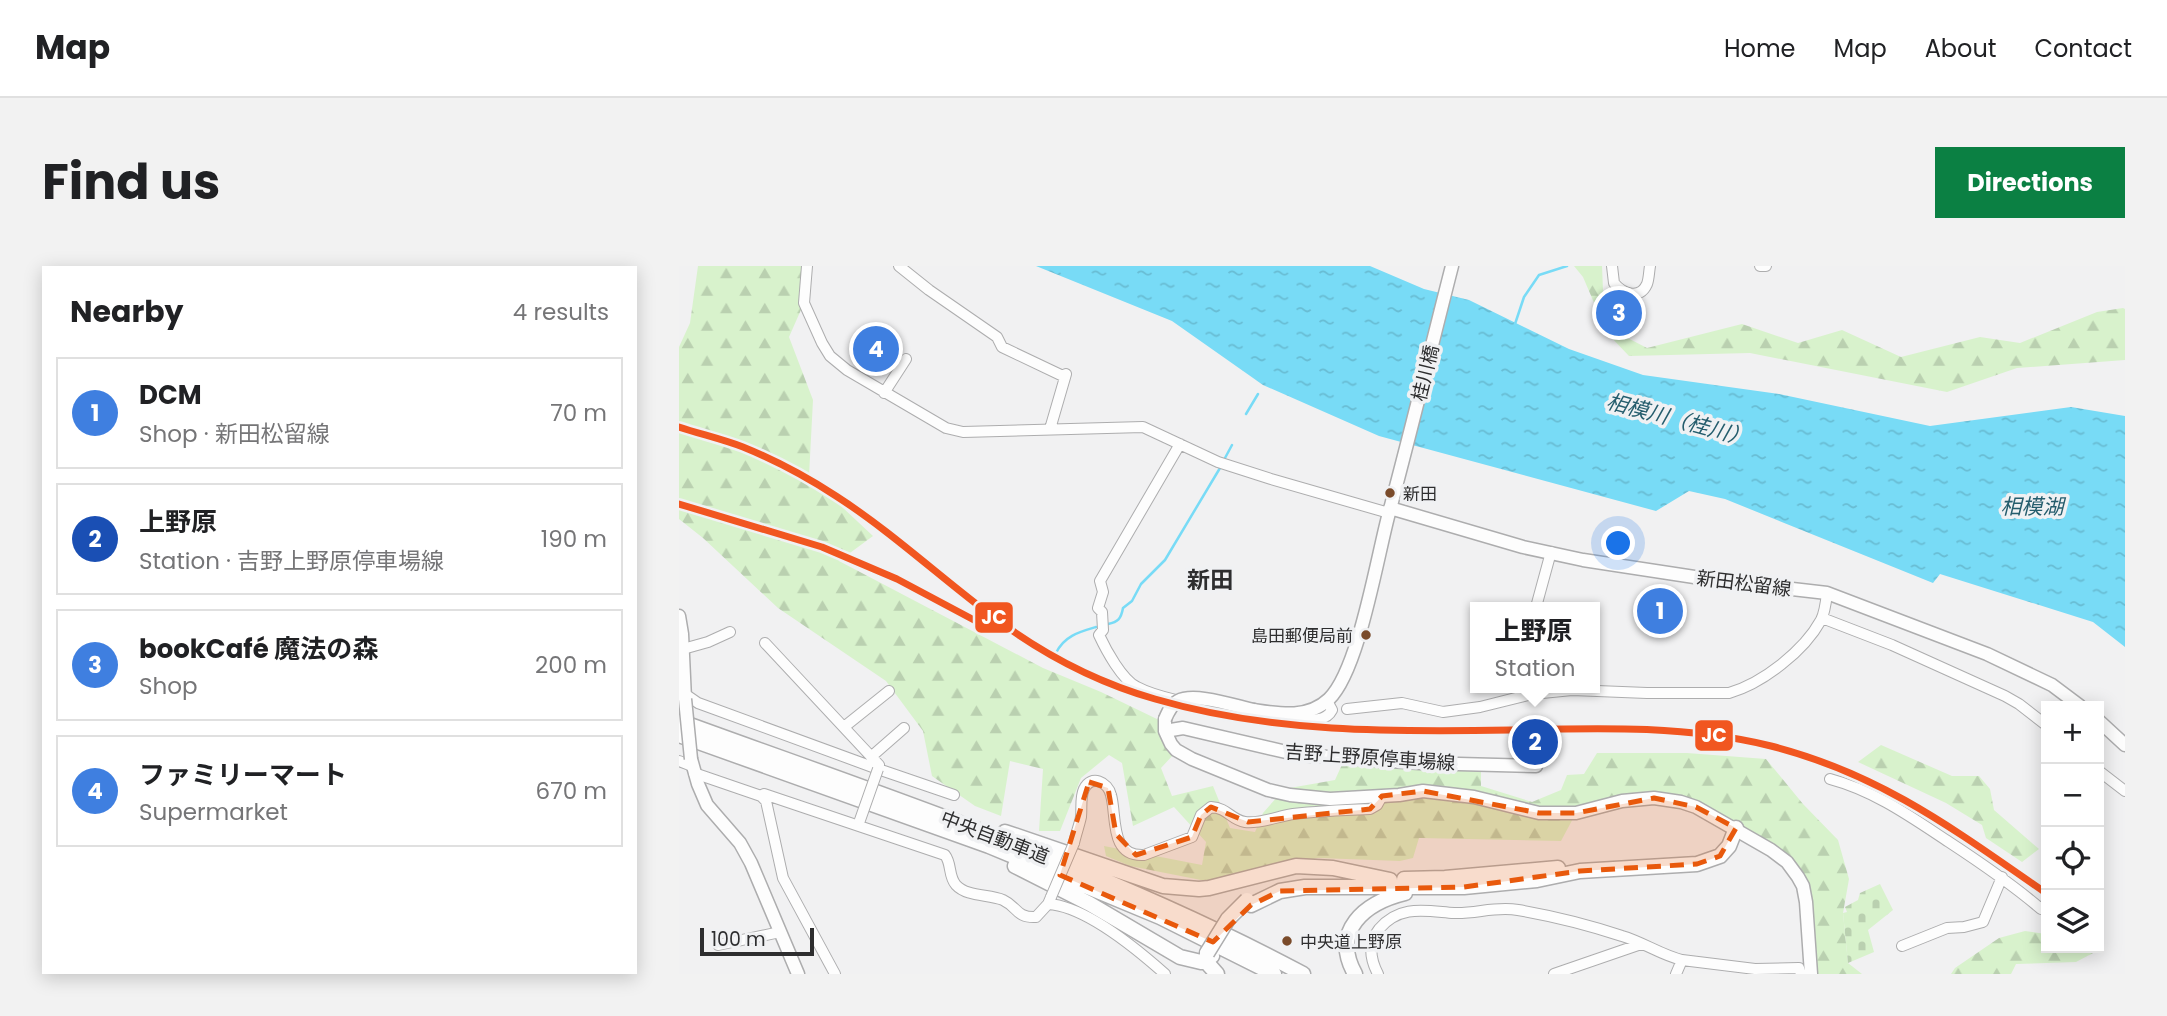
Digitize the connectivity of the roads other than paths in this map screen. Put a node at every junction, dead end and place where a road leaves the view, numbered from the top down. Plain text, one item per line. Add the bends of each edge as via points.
1 (807, 266) edge
2 (899, 266) edge
3 (1452, 266) edge
4 (1612, 266) edge
5 (1650, 266) edge
6 (1760, 266) edge
7 (1766, 266) edge
8 (906, 359) dead end
9 (884, 393) junction
10 (1050, 429) junction
11 (1180, 444) junction
12 (1390, 510) junction
13 (1551, 552) junction
14 (1828, 593) junction
15 (1537, 602) edge
16 (679, 616) edge
17 (1822, 618) junction
18 (730, 632) dead end
19 (765, 643) dead end
20 (683, 649) junction
21 (889, 691) dead end
22 (1600, 691) edge
23 (1542, 693) edge
24 (685, 696) junction
25 (1327, 701) junction
26 (2073, 701) edge
27 (1347, 709) dead end
28 (679, 721) edge
29 (2041, 721) edge
30 (1165, 725) junction
31 (2104, 726) edge
32 (844, 727) junction
33 (904, 728) dead end
34 (679, 735) edge
35 (2125, 745) edge
36 (872, 757) junction
37 (689, 765) edge
38 (1536, 766) dead end
39 (878, 769) junction
40 (2104, 775) edge
41 (1830, 779) dead end
42 (837, 791) junction
43 (2125, 791) edge
44 (954, 795) dead end
45 (761, 796) junction
46 (1382, 796) junction
47 (926, 810) junction
48 (859, 823) junction
49 (1736, 828) junction
50 (2002, 877) junction
51 (1390, 880) junction
52 (1427, 889) junction
53 (1050, 900) junction
54 (1249, 902) junction
55 (2041, 909) edge
56 (780, 932) junction
57 (1641, 944) junction
58 (718, 945) dead end
59 (1902, 946) dead end
60 (1209, 956) junction
61 (1682, 960) junction
62 (798, 974) edge
63 (835, 974) edge
64 (1165, 974) edge
65 (1217, 974) edge
66 (1274, 974) edge
67 (1303, 974) edge
68 (1355, 974) edge
69 (1378, 974) edge
70 (1554, 974) edge
71 (1676, 974) edge
72 (1801, 974) edge
73 (1811, 974) edge

1 - 9 street via 804,303 822,343 847,370
2 - 10 street via 997,337 1002,347 1066,376
3 - 12 main road, 桂川橋
4 - 5 street via 1614,284 1635,295 1647,284
6 - 7 street
8 - 9 street
9 - 10 street via 954,431
10 - 11 street via 1143,427
11 - 12 street via 1271,479
11 - 25 street via 1100,581 1103,592 1098,608 1103,630 1099,635 1110,659 1135,687 1224,709 1271,718 1323,719 1332,710
12 - 13 main road, 新田松留線
12 - 25 main road, 桂川橋 via 1346,673
13 - 14 main road, 新田松留線 via 1714,580
13 - 15 street
14 - 17 street
14 - 26 main road, 新田松留線 via 1987,654 2052,685
16 - 20 main road
17 - 22 street via 1780,665 1741,690
17 - 29 street via 2005,696
18 - 20 street
19 - 32 street
20 - 24 main road
21 - 32 street
23 - 27 street via 1443,712 1402,703
24 - 37 main road, bridge
24 - 39 street
25 - 30 main road, bridge via 1288,715 1190,698 1172,706
28 - 47 highway, 中央自動車道
30 - 38 main road, 吉野上野原停車場線 via 1299,755
30 - 46 main road via 1176,750 1268,790 1330,800
31 - 35 main road
32 - 36 street
33 - 36 street
34 - 42 highway, 中央自動車道
36 - 39 street
37 - 45 street
37 - 56 main road via 707,805 751,863
39 - 44 street
39 - 48 street, bridge
40 - 43 street
41 - 50 street via 1890,803
42 - 60 highway via 1036,876 1180,957 1195,961
42 - 66 highway, 中央自動車道 via 1117,898
45 - 48 street
45 - 63 street via 766,800 783,878
46 - 49 main road via 1442,792 1539,813 1576,813 1622,801 1654,799 1696,807
46 - 53 street, bridge via 1370,809 1248,822 1211,807 1201,815 1192,837 1136,855 1116,834 1108,788 1095,780 1084,788 1073,843
47 - 51 highway via 1023,837 1163,886 1209,888 1296,866
47 - 67 highway, 中央自動車道 via 1114,884
48 - 53 street via 945,855 951,878 961,889 1003,900 1019,915 1036,917
49 - 51 highway via 1715,853 1699,858
49 - 52 highway via 1729,846 1706,862
49 - 73 main road via 1787,862 1803,886
50 - 55 street
50 - 59 street via 1983,922 1947,928
51 - 54 highway via 1299,881 1272,887
52 - 54 highway via 1296,888
52 - 68 highway via 1382,901 1357,918 1345,944
53 - 64 street via 1120,936
54 - 60 highway, bridge via 1228,919
56 - 58 street
56 - 62 main road
57 - 61 street
57 - 69 street via 1520,910 1456,913 1423,909 1393,918 1375,934 1371,945
57 - 70 street
60 - 65 highway
61 - 71 street
61 - 72 street via 1755,969 1799,968

